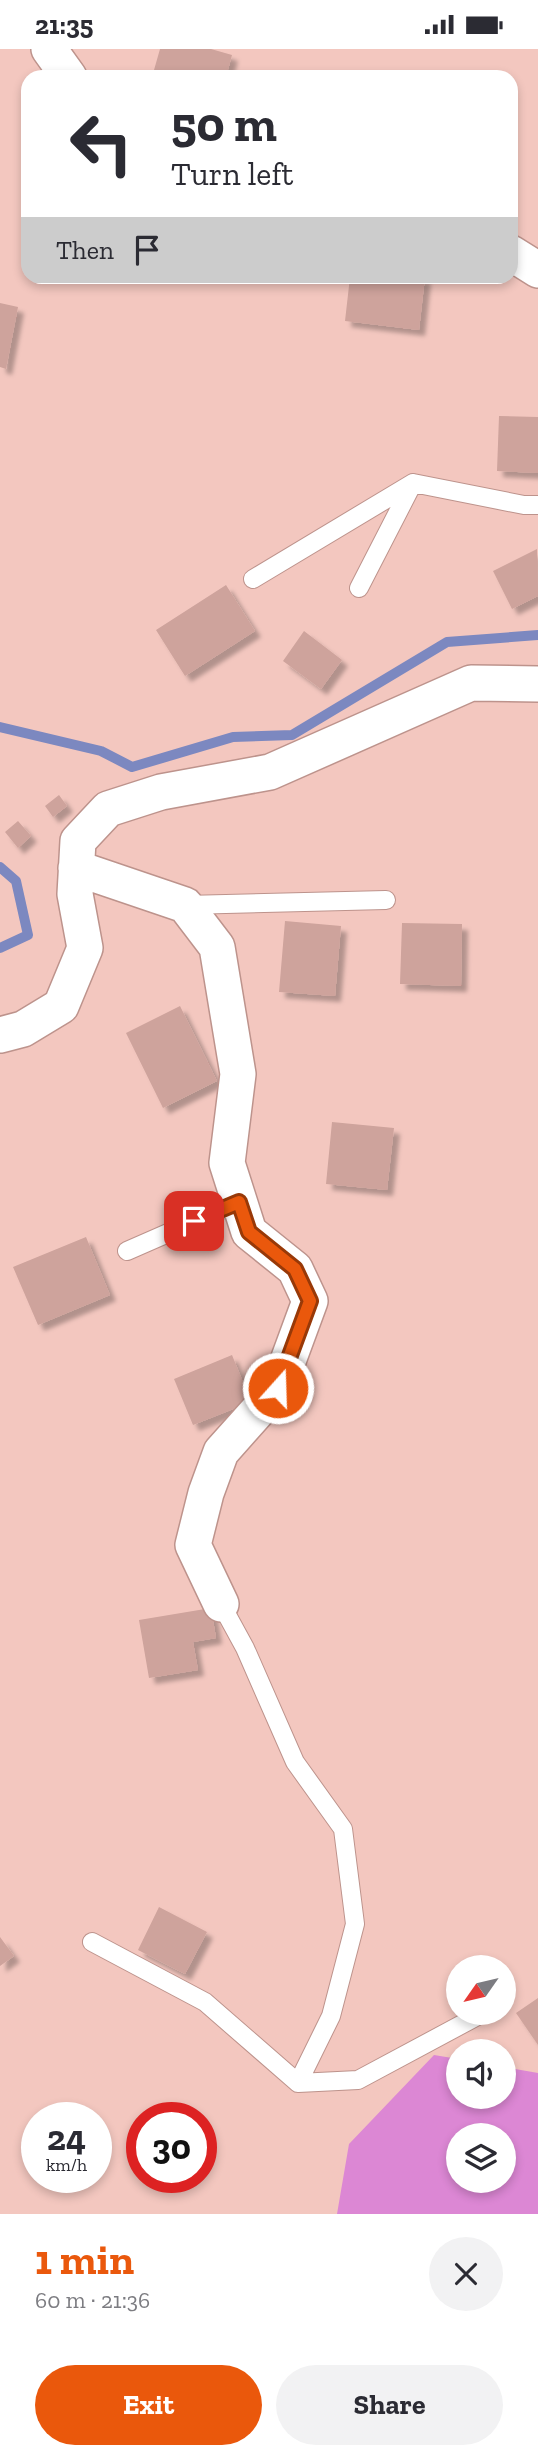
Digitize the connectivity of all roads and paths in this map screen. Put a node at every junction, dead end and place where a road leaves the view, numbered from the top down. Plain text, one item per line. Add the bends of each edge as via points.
1 (49, 49) edge
2 (64, 70) edge
3 (518, 257) edge
4 (538, 270) edge
5 (413, 483) junction
6 (538, 505) edge
7 (253, 579) dead end
8 (359, 588) dead end
9 (538, 684) edge
10 (76, 868) junction
11 (386, 900) dead end
12 (185, 905) junction
13 (0, 1035) edge
14 (239, 1202) junction
15 (127, 1251) dead end
16 (220, 1604) joint
17 (92, 1942) dead end
18 (461, 2025) edge
19 (298, 2083) junction

1 - 2 street
3 - 4 street
5 - 6 lane
5 - 7 lane
5 - 8 lane
9 - 10 street via 471,683 270,772 161,792 108,809 78,841
10 - 12 street
10 - 13 street via 75,894 85,948 61,1006 23,1029
11 - 12 lane
12 - 14 street via 217,947 238,1074 227,1163
14 - 15 lane
14 - 16 street via 249,1232 295,1269 310,1301 278,1388 221,1452 206,1493 193,1545
16 - 19 lane via 245,1648 295,1762 343,1829 355,1924 331,2016
17 - 19 lane via 205,2002
18 - 19 lane via 358,2080

